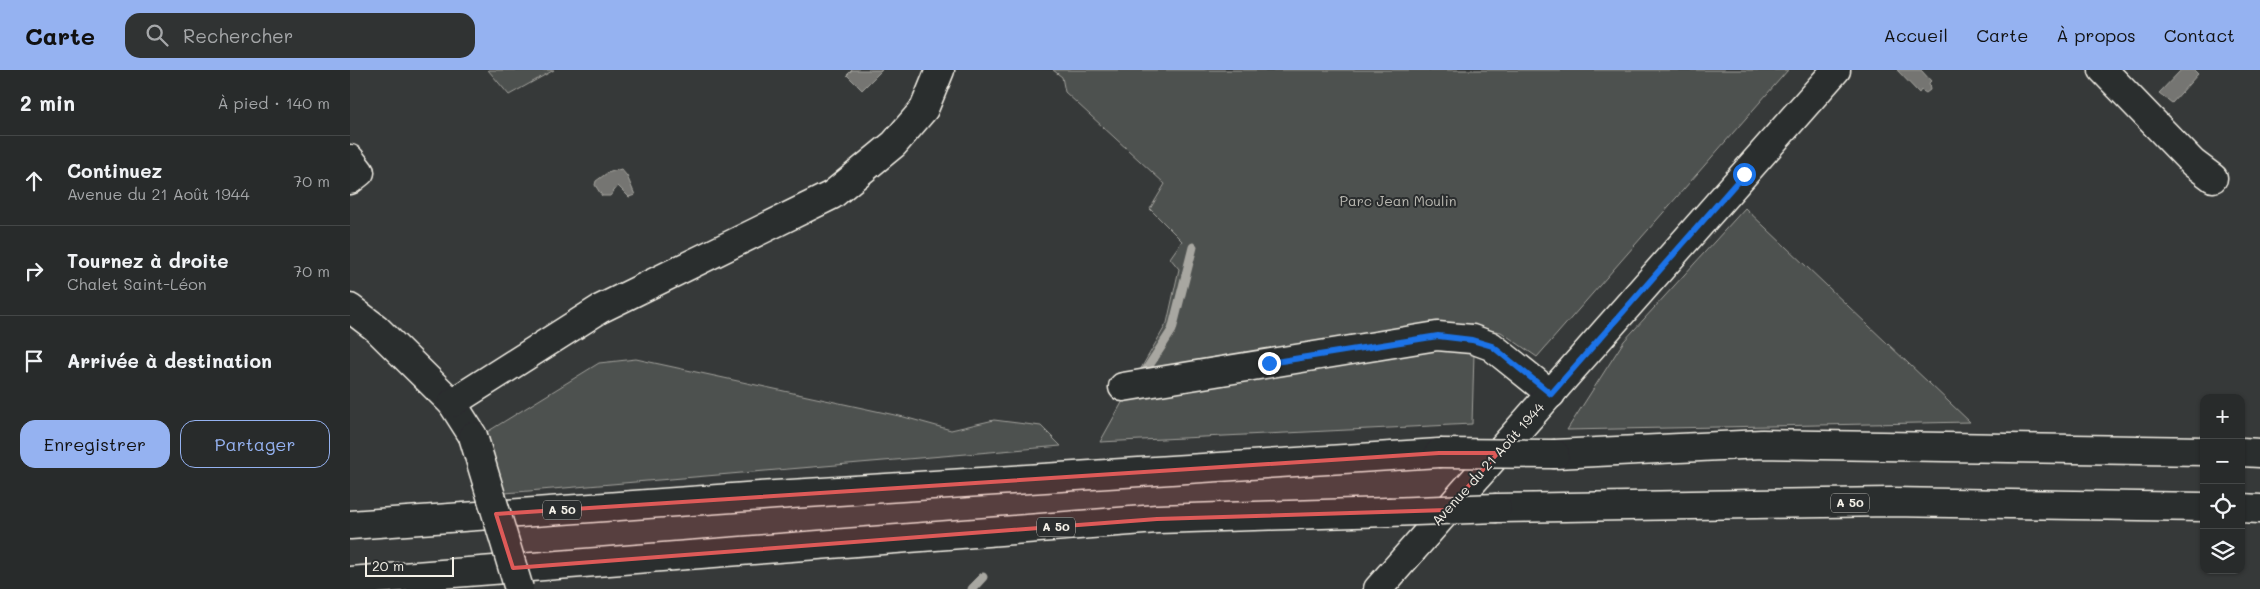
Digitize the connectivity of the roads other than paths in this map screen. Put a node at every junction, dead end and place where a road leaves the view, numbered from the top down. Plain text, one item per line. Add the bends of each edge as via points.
1 (940, 70) edge
2 (1836, 70) edge
3 (2103, 70) edge
4 (350, 159) edge
5 (2213, 178) dead end
6 (350, 180) edge
7 (350, 308) edge
8 (1124, 387) dead end
9 (1551, 394) junction
10 (452, 403) junction
11 (2200, 451) edge
12 (2245, 452) edge
13 (2260, 453) edge
14 (2200, 508) edge
15 (2245, 508) edge
16 (2260, 509) edge
17 (350, 524) edge
18 (350, 581) edge
19 (519, 589) edge
20 (1378, 589) edge

1 - 10 main road via 924,109 894,144 832,195 600,309
2 - 9 main road, Avenue du 21 Août 1944
3 - 5 main road via 2192,163
4 - 6 main road via 360,172
7 - 10 main road via 376,328
8 - 9 main road via 1438,336 1492,346
9 - 20 main road, Avenue du 21 Août 1944
10 - 19 main road, bridge via 473,436
11 - 17 main road, A 50, bridge via 1762,444 1555,454 1439,453
12 - 13 main road
14 - 18 main road, A 50, bridge via 1891,502 1497,508 1157,519
15 - 16 main road

